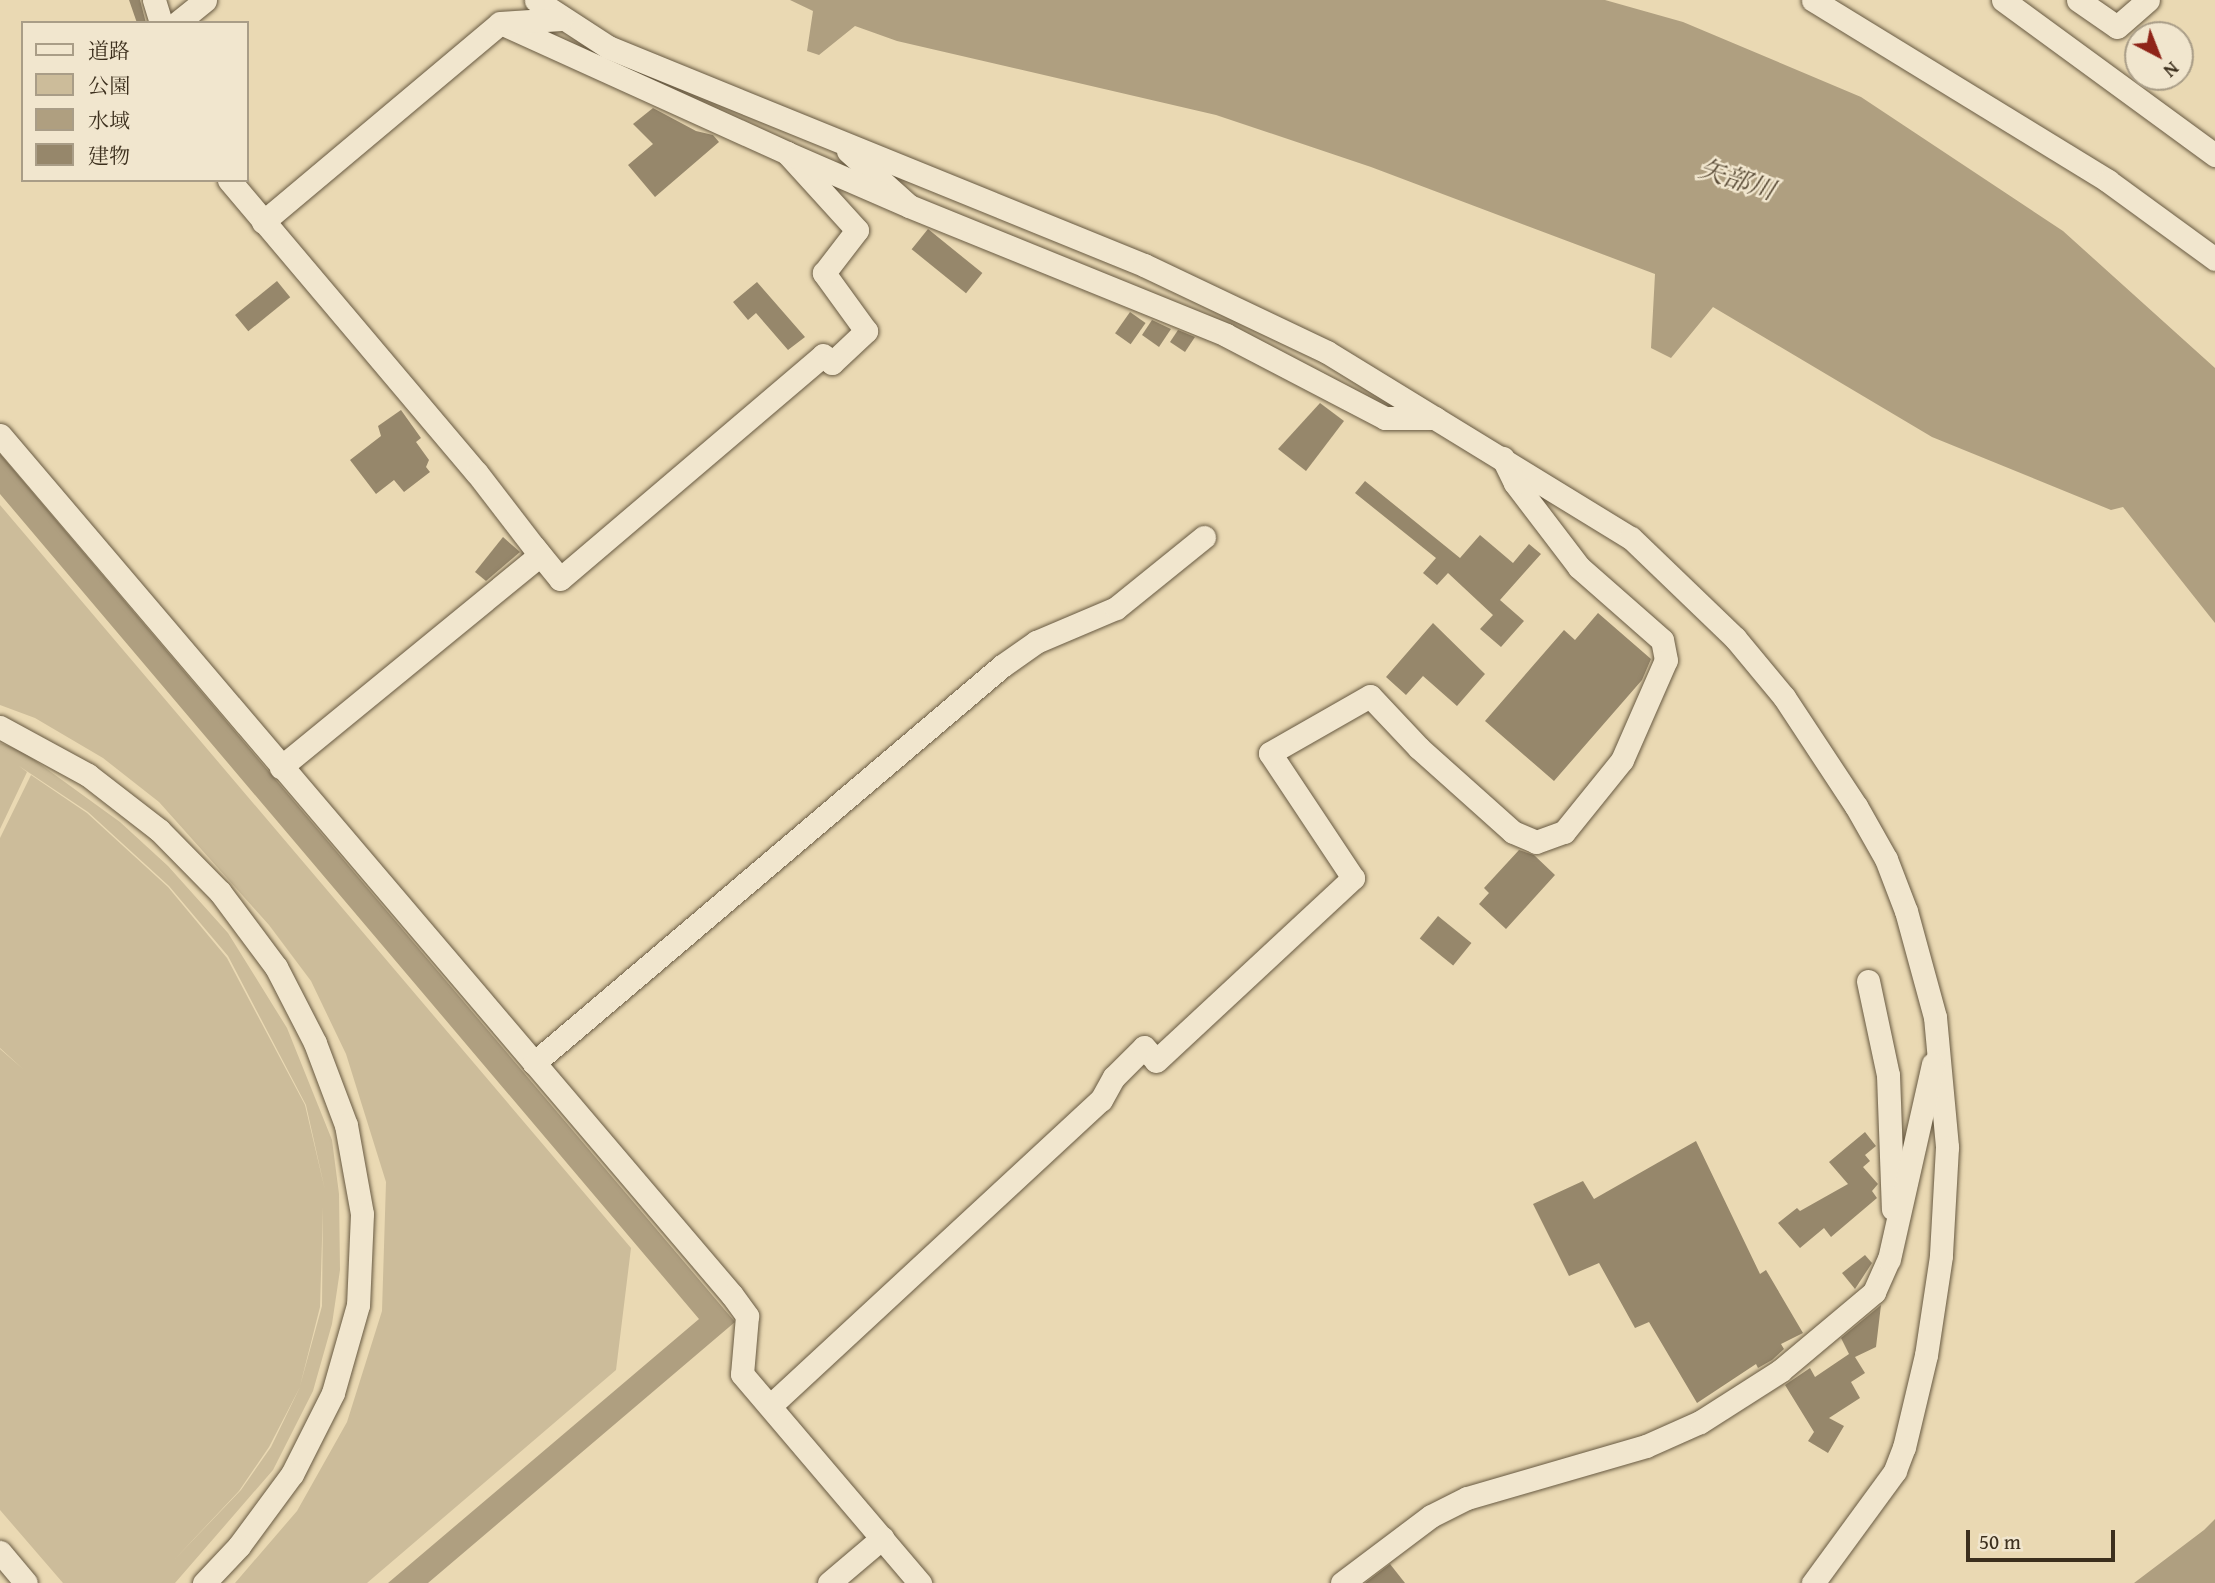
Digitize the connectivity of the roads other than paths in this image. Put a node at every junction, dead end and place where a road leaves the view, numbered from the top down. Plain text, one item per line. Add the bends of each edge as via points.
1 (154, 0) edge
2 (205, 0) edge
3 (536, 0) edge
4 (1812, 0) edge
5 (2003, 0) edge
6 (2078, 0) edge
7 (2148, 0) edge
8 (561, 19) junction
9 (160, 21) edge
10 (179, 21) edge
11 (500, 23) junction
12 (836, 141) junction
13 (787, 153) junction
14 (2215, 155) edge
15 (231, 182) edge
16 (909, 206) junction
17 (263, 222) junction
18 (2215, 259) edge
19 (1436, 418) junction
20 (0, 435) edge
21 (1503, 458) junction
22 (1204, 537) dead end
23 (534, 547) junction
24 (0, 727) edge
25 (281, 767) junction
26 (1868, 981) dead end
27 (1938, 1038) junction
28 (534, 1063) junction
29 (1894, 1237) junction
30 (770, 1406) junction
31 (882, 1538) junction
32 (0, 1552) edge
33 (26, 1583) edge
34 (204, 1583) edge
35 (829, 1583) edge
36 (920, 1583) edge
37 (1342, 1583) edge
38 (1813, 1583) edge

1 - 9 street
2 - 10 street
3 - 8 street
4 - 18 street via 2108,181
5 - 14 street
6 - 7 street via 2117,27
8 - 11 street
8 - 12 street via 608,47
11 - 13 street
11 - 17 street
12 - 16 street
12 - 19 street via 1144,265 1326,352
13 - 16 street
13 - 23 street via 857,230 824,273 866,331 832,363 823,355 560,579
15 - 17 street
16 - 19 street via 1226,335 1385,418
17 - 23 street via 477,473
19 - 21 street
20 - 25 street
21 - 27 street via 1631,538 1735,638 1784,697 1886,859 1906,911
21 - 30 street via 1515,483 1579,567 1662,640 1666,660 1622,761 1564,832 1536,842 1513,832 1428,757 1370,696 1270,753 1353,878 1156,1061 1144,1048 1114,1077 1101,1100
22 - 28 street via 1126,602 1036,642 1003,666
23 - 25 street via 540,555
24 - 34 street via 88,775 159,830 220,892 276,967 315,1043 346,1125 362,1214 359,1292 333,1393 292,1474 240,1546
25 - 28 street
26 - 29 street via 1888,1075
27 - 29 street
27 - 38 street via 1947,1147 1941,1256 1926,1355 1895,1471
28 - 30 street via 747,1316 742,1374
29 - 37 street via 1874,1292 1780,1371 1700,1422 1646,1446 1455,1504 1431,1516
30 - 31 street
31 - 35 street
31 - 36 street
32 - 33 street

